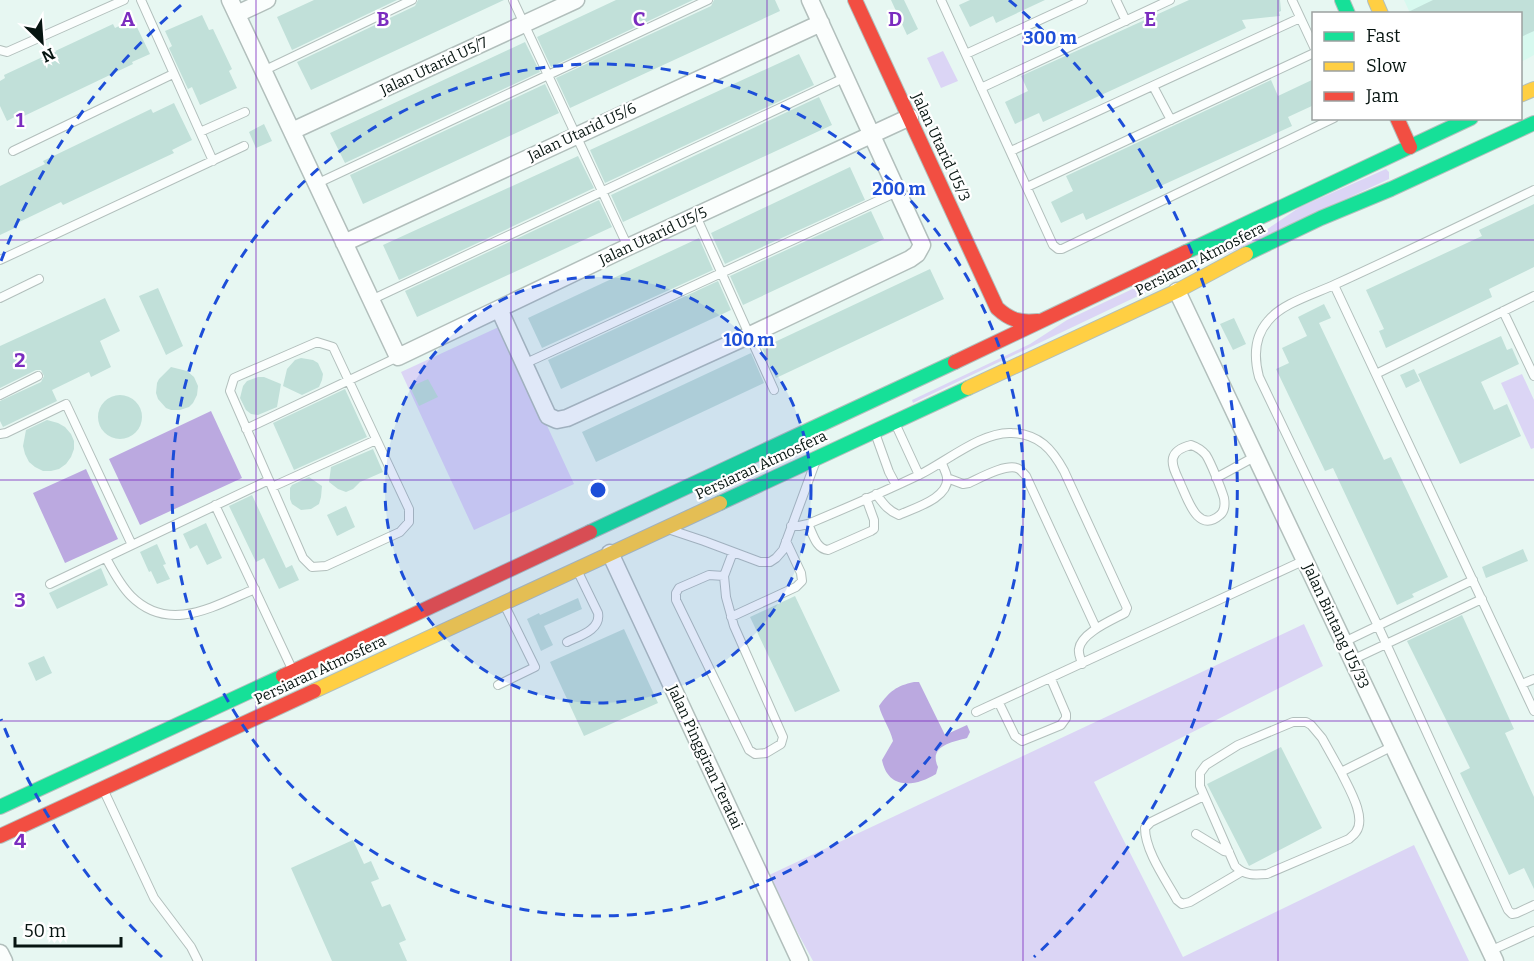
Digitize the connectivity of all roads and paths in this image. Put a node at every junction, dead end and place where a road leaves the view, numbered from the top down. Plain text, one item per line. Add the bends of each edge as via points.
1 (124, 0) edge
2 (141, 0) edge
3 (267, 0) edge
4 (412, 0) edge
5 (513, 0) edge
6 (576, 0) edge
7 (708, 0) edge
8 (810, 0) edge
9 (855, 0) edge
10 (941, 0) edge
11 (1083, 0) edge
12 (1116, 0) edge
13 (1170, 0) edge
14 (1292, 0) edge
15 (233, 7) edge
16 (1300, 18) junction
17 (1125, 21) junction
18 (820, 23) junction
19 (524, 24) junction
20 (1312, 43) edge
21 (0, 50) edge
22 (966, 54) junction
23 (1312, 54) edge
24 (263, 70) junction
25 (173, 74) junction
26 (548, 75) junction
27 (846, 77) junction
28 (1153, 86) junction
29 (981, 88) junction
30 (245, 111) dead end
31 (909, 117) junction
32 (1171, 120) junction
33 (1330, 120) edge
34 (1398, 120) edge
35 (1431, 120) edge
36 (1467, 120) edge
37 (1534, 121) edge
38 (292, 131) junction
39 (200, 132) junction
40 (1438, 134) junction
41 (576, 135) junction
42 (872, 135) junction
43 (244, 146) dead end
44 (1410, 147) junction
45 (13, 151) dead end
46 (1011, 151) junction
47 (1438, 152) dead end
48 (1423, 159) dead end
49 (213, 160) junction
50 (316, 184) junction
51 (1027, 187) junction
52 (1534, 190) edge
53 (602, 191) junction
54 (897, 192) junction
55 (1279, 207) junction
56 (696, 216) junction
57 (1321, 218) junction
58 (344, 243) junction
59 (628, 247) junction
60 (0, 260) edge
61 (722, 273) junction
62 (39, 279) dead end
63 (1334, 285) junction
64 (1177, 291) junction
65 (1534, 296) edge
66 (0, 298) edge
67 (371, 300) junction
68 (997, 308) junction
69 (499, 309) junction
70 (1503, 311) junction
71 (1043, 320) junction
72 (750, 335) junction
73 (978, 351) junction
74 (398, 357) junction
75 (524, 364) junction
76 (1376, 374) junction
77 (38, 376) dead end
78 (1534, 376) edge
79 (349, 381) junction
80 (774, 390) dead end
81 (0, 395) edge
82 (883, 421) junction
83 (246, 429) junction
84 (0, 434) edge
85 (376, 440) junction
86 (1256, 456) junction
87 (817, 457) junction
88 (942, 463) junction
89 (919, 474) junction
90 (947, 478) junction
91 (1216, 478) junction
92 (270, 484) junction
93 (896, 485) junction
94 (876, 494) junction
95 (866, 498) junction
96 (215, 505) junction
97 (808, 524) junction
98 (791, 526) junction
99 (664, 528) junction
100 (786, 540) junction
101 (132, 545) junction
102 (733, 552) junction
103 (610, 553) junction
104 (105, 558) junction
105 (1305, 560) junction
106 (577, 569) junction
107 (724, 576) junction
108 (1473, 580) junction
109 (50, 584) dead end
110 (255, 589) junction
111 (1482, 599) junction
112 (504, 603) junction
113 (731, 617) junction
114 (1378, 626) junction
115 (1096, 628) junction
116 (567, 642) dead end
117 (1344, 642) junction
118 (1386, 644) junction
119 (1353, 660) junction
120 (1082, 664) junction
121 (294, 671) junction
122 (1051, 679) junction
123 (1534, 679) edge
124 (1522, 684) junction
125 (498, 685) dead end
126 (999, 703) junction
127 (1534, 711) edge
128 (976, 712) dead end
129 (1393, 746) junction
130 (1341, 772) junction
131 (102, 788) junction
132 (1204, 796) junction
133 (0, 807) edge
134 (1196, 834) dead end
135 (0, 836) edge
136 (1229, 852) junction
137 (1241, 872) junction
138 (1534, 905) edge
139 (1534, 931) edge
140 (0, 953) edge
141 (1492, 956) edge
142 (4, 961) edge
143 (198, 961) edge
144 (800, 961) edge

1 - 21 lane via 7,52
2 - 25 lane
3 - 15 street
4 - 24 lane
5 - 19 lane
6 - 19 street, Jalan Utarid U5/7
7 - 26 lane
8 - 18 street
9 - 31 street, Jalan Utarid U5/3
10 - 22 lane
11 - 22 lane
12 - 17 lane
13 - 17 lane
14 - 16 lane
15 - 24 street
16 - 20 lane
16 - 28 lane
17 - 29 lane
18 - 27 street
18 - 41 street, Jalan Utarid U5/6
19 - 26 lane
19 - 38 street, Jalan Utarid U5/7
22 - 29 lane
23 - 32 lane
24 - 38 street
25 - 39 lane
25 - 45 lane
26 - 41 lane
26 - 50 lane
27 - 42 street
27 - 53 lane
28 - 32 lane
28 - 46 lane
29 - 46 lane
30 - 39 lane
31 - 42 street, Jalan Utarid U5/5
31 - 68 street, Jalan Utarid U5/3
32 - 51 lane
33 - 51 lane via 1060,249 1053,245
34 - 44 street
35 - 40 street
36 - 40 street, Persiaran Atmosfera
37 - 47 street
37 - 57 street, Persiaran Atmosfera
38 - 50 street
39 - 49 lane
40 - 44 street, Persiaran Atmosfera
41 - 53 lane
41 - 58 street, Jalan Utarid U5/6
42 - 54 street
42 - 56 street, Jalan Utarid U5/5
43 - 49 lane
44 - 55 street, Persiaran Atmosfera
46 - 51 lane
48 - 57 street via 1391,182
49 - 60 lane
50 - 58 street
52 - 63 lane
53 - 59 lane
53 - 67 lane
54 - 61 lane
54 - 72 street via 922,245 917,254
55 - 64 street via 1192,261
55 - 71 street, Persiaran Atmosfera
56 - 59 street, Jalan Utarid U5/5
56 - 61 lane
57 - 64 street, Persiaran Atmosfera
58 - 67 street
59 - 69 street, Jalan Utarid U5/5
61 - 72 lane
61 - 75 lane
62 - 66 lane
63 - 76 lane
63 - 114 lane via 1281,309 1268,320 1256,346 1255,364
64 - 82 street, Persiaran Atmosfera
64 - 86 street, Jalan Bintang U5/33
65 - 70 lane
67 - 74 street
68 - 71 street via 1008,319 1024,323
68 - 73 street via 990,337
69 - 74 street, Jalan Utarid U5/5
69 - 75 street
70 - 76 lane
70 - 78 lane
71 - 73 street, Persiaran Atmosfera
72 - 75 street via 557,420 548,416
72 - 80 lane
73 - 121 street, Persiaran Atmosfera via 886,394 879,412 860,406
74 - 79 lane
76 - 108 lane
77 - 81 lane
79 - 83 lane
79 - 83 lane via 333,347 317,342 234,378 230,391
79 - 85 lane
82 - 87 street, Persiaran Atmosfera
82 - 89 lane
82 - 93 lane via 889,472
83 - 92 lane
84 - 101 lane via 66,404
85 - 92 lane
85 - 92 lane via 409,509 409,522 400,532 326,566 312,567 303,558
86 - 91 lane
86 - 105 street, Jalan Bintang U5/33
87 - 98 lane
87 - 99 street, Persiaran Atmosfera
88 - 89 lane
88 - 90 lane
88 - 115 lane via 996,434 1035,438 1048,447 1064,471 1126,608 1125,613
89 - 93 lane
90 - 94 lane via 937,497 899,515
90 - 115 lane via 969,483 1005,467 1019,469 1026,476
91 - 91 lane via 1224,499 1223,511 1209,521 1203,520 1192,509 1174,467 1174,455 1180,448 1199,447
92 - 96 lane
93 - 94 lane
94 - 95 lane
95 - 97 lane
95 - 97 lane via 874,520 871,531 823,550
96 - 101 lane
96 - 110 lane
97 - 98 lane
98 - 100 lane
99 - 102 lane
99 - 103 street, Persiaran Atmosfera
100 - 102 lane via 783,550 770,562
100 - 113 lane via 801,581 796,587
101 - 104 lane
102 - 107 lane
103 - 106 street, Persiaran Atmosfera
103 - 144 street, Jalan Pinggiran Teratai
104 - 109 lane
104 - 110 lane via 131,596 157,613 198,613
105 - 117 street, Jalan Bintang U5/33
105 - 120 lane
106 - 112 street, Persiaran Atmosfera
106 - 116 lane via 599,619 588,632
107 - 113 lane
107 - 113 lane via 709,575 679,588 676,600 748,750 766,753 781,744 783,737
108 - 111 lane
108 - 114 lane
110 - 121 lane
111 - 118 lane
111 - 124 lane
112 - 125 lane via 535,667
112 - 131 street, Persiaran Atmosfera
114 - 117 lane
114 - 118 lane
115 - 120 lane via 1079,647
117 - 119 street, Jalan Bintang U5/33
118 - 119 lane
118 - 138 lane via 1508,910 1517,914
119 - 129 street, Jalan Bintang U5/33
120 - 122 lane
121 - 133 street, Persiaran Atmosfera
122 - 126 lane
122 - 126 lane via 1066,714 1061,725 1022,741 1015,736
123 - 124 lane
124 - 127 lane
126 - 128 lane
129 - 130 lane
129 - 141 street, Jalan Bintang U5/33
130 - 132 lane via 1311,725 1293,722 1206,765 1199,777
130 - 137 lane via 1359,812 1357,832 1268,874
131 - 135 street, Persiaran Atmosfera
131 - 143 lane via 154,898
132 - 136 lane
132 - 137 lane via 1145,828 1156,862 1182,904
134 - 136 lane
136 - 137 lane
139 - 141 lane
140 - 142 street

